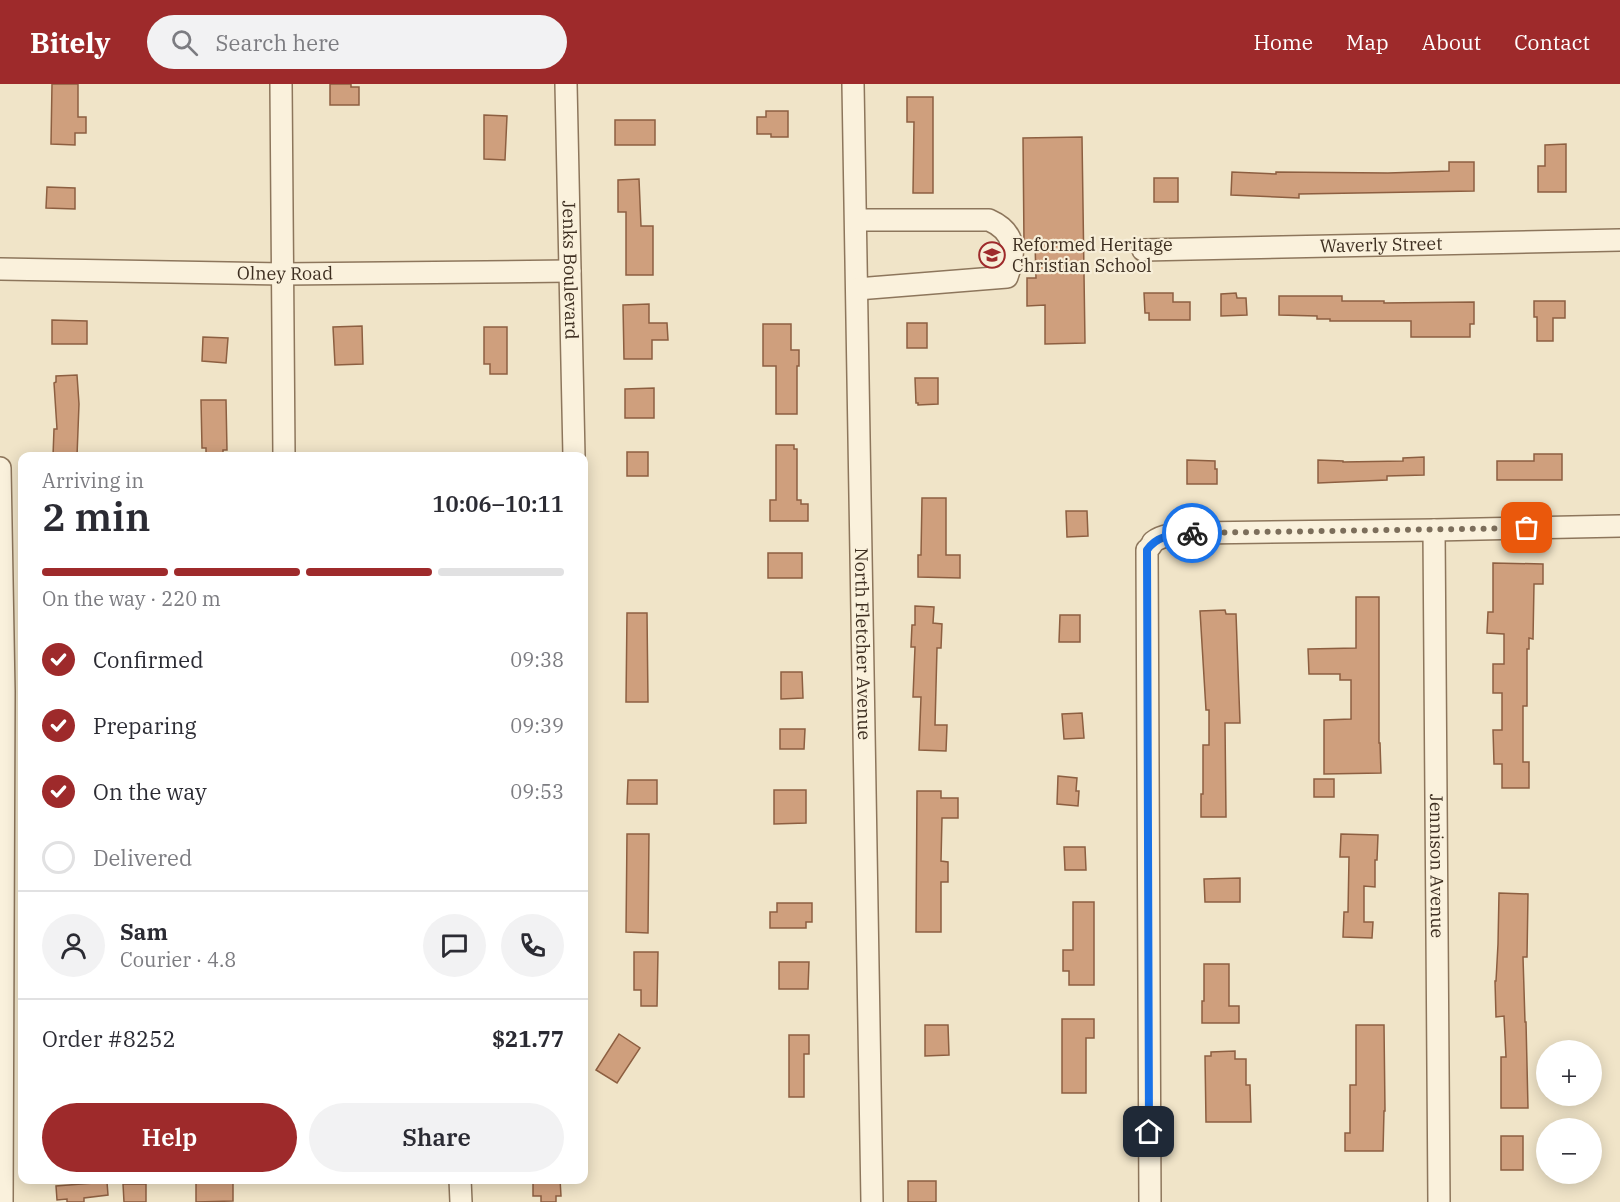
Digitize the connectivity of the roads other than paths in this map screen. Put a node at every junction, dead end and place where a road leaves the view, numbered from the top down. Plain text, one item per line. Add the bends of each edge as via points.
1 (281, 84) edge
2 (566, 84) edge
3 (853, 84) edge
4 (856, 220) junction
5 (1620, 240) edge
6 (1143, 250) dead end
7 (0, 269) edge
8 (570, 271) junction
9 (283, 274) junction
10 (857, 289) junction
11 (284, 452) edge
12 (574, 452) edge
13 (0, 468) edge
14 (1620, 526) edge
15 (1434, 530) junction
16 (2, 692) edge
17 (460, 1184) edge
18 (2, 1202) edge
19 (461, 1202) edge
20 (872, 1202) edge
21 (1150, 1202) edge
22 (1439, 1202) edge

1 - 9 street
2 - 8 street, Jenks Boulevard
3 - 4 street, North Fletcher Avenue
4 - 10 street, North Fletcher Avenue
4 - 10 street via 989,220 1008,233 1013,261 1007,277
5 - 6 street, Waverly Street
7 - 9 street, Olney Road
8 - 9 street, Olney Road
8 - 12 street, Jenks Boulevard
9 - 11 street
10 - 20 street, North Fletcher Avenue
13 - 16 street
14 - 15 street
15 - 21 street via 1177,534 1153,542 1147,550
15 - 22 street, Jennison Avenue
16 - 18 street
17 - 19 street

